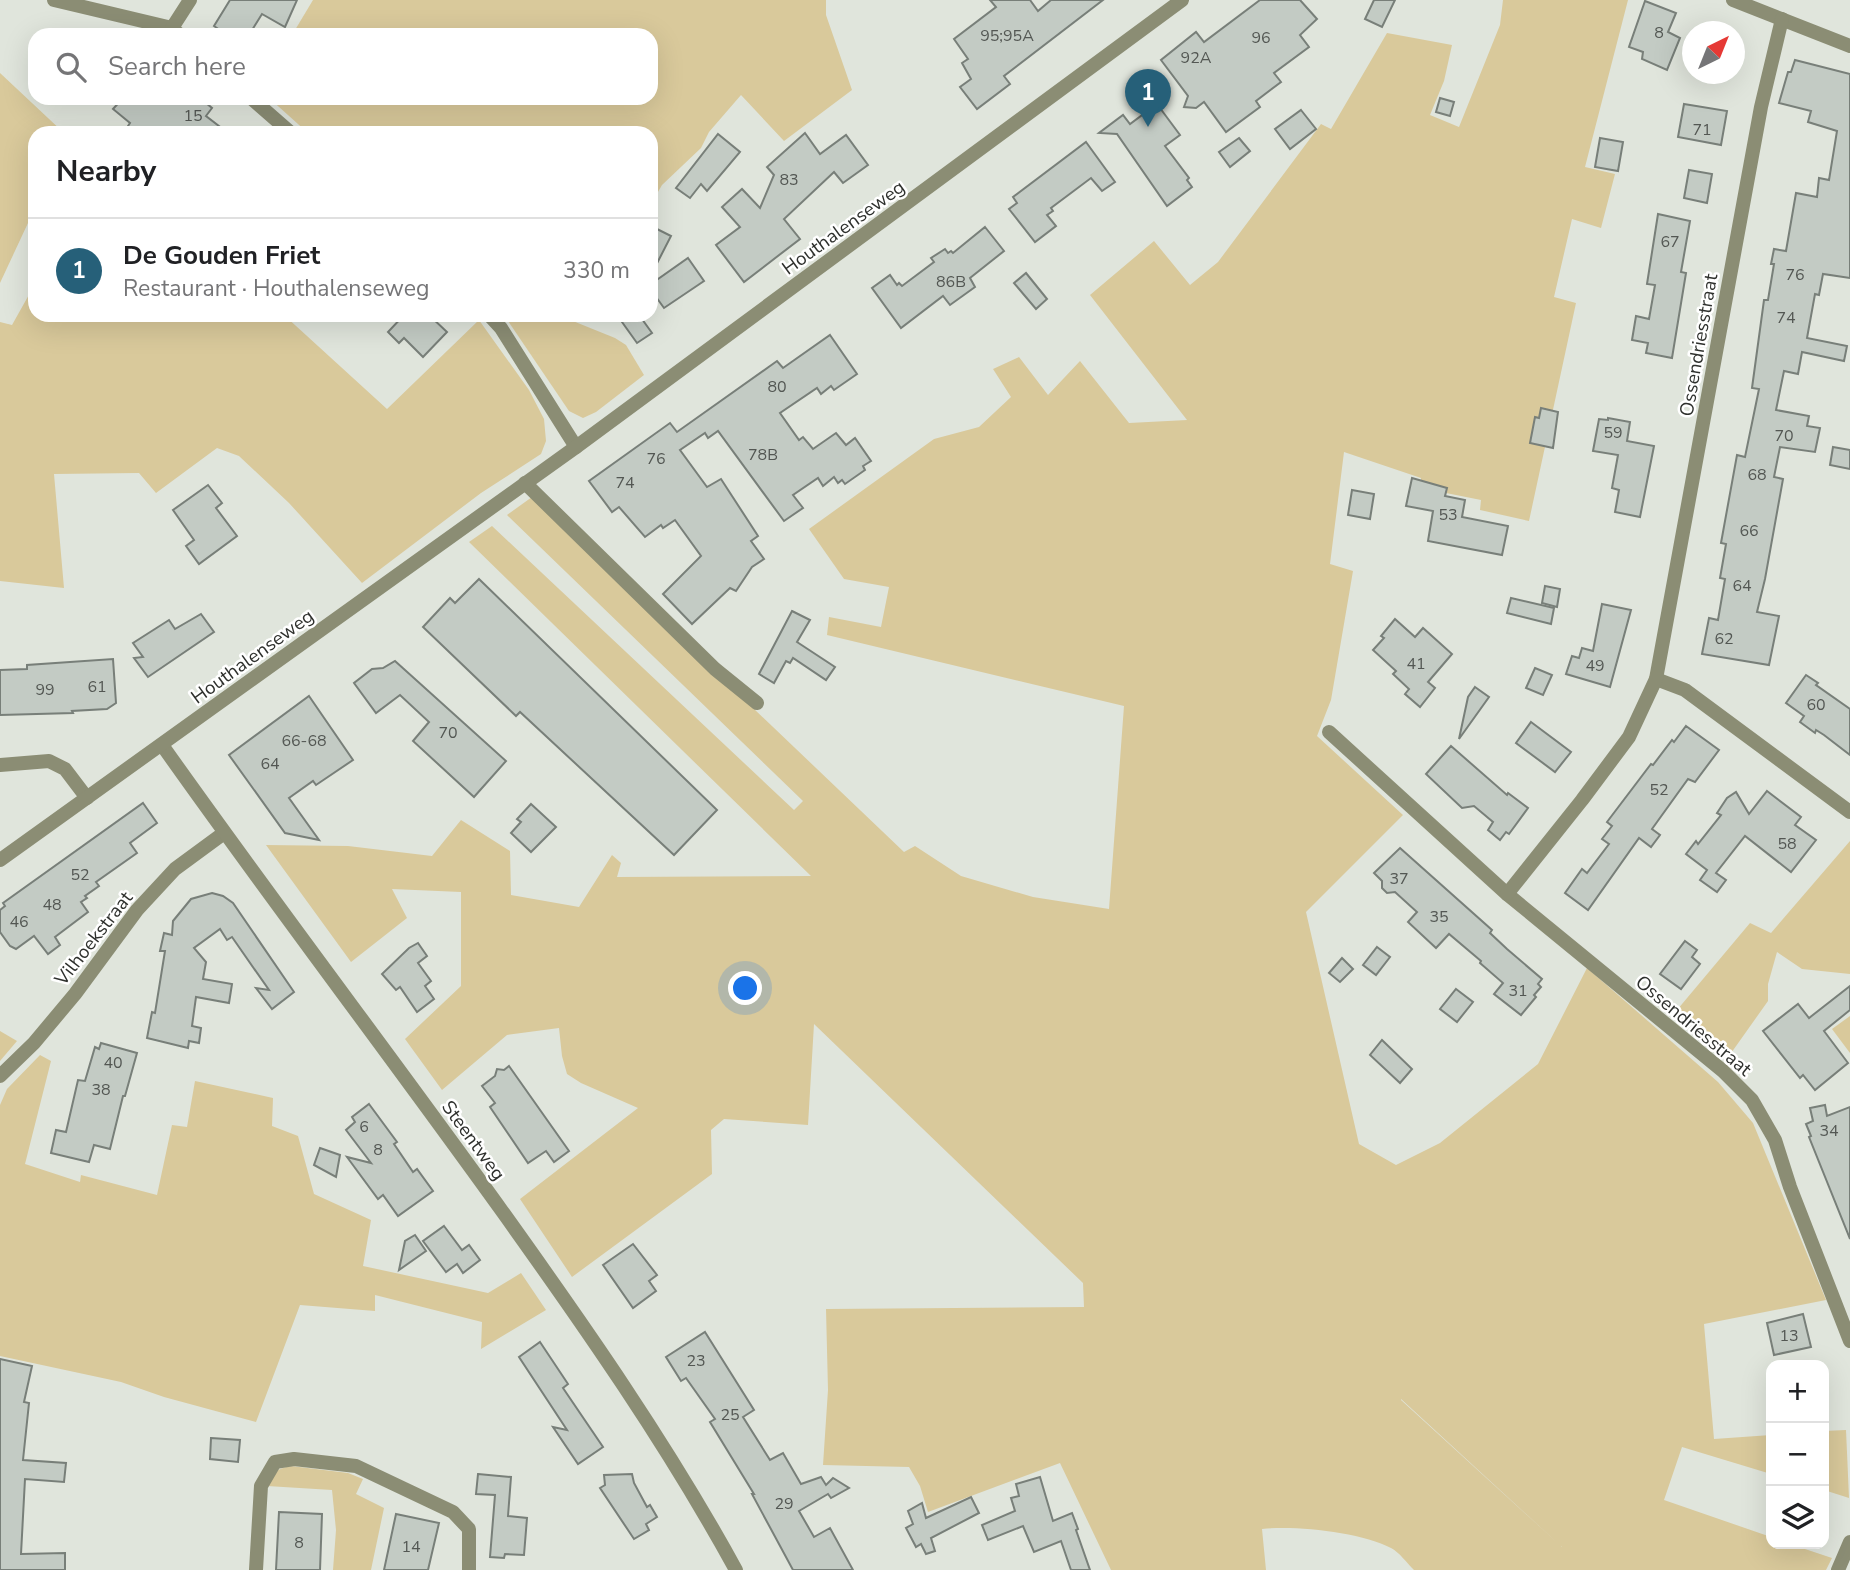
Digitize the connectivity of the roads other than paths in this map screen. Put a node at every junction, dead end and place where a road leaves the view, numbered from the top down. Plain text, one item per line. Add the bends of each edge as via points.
1 (54, 0) edge
2 (190, 0) edge
3 (1182, 0) edge
4 (1733, 0) edge
5 (1782, 19) junction
6 (161, 28) edge
7 (178, 28) edge
8 (1850, 46) edge
9 (259, 105) edge
10 (282, 126) edge
11 (495, 322) edge
12 (576, 447) junction
13 (525, 483) junction
14 (1656, 679) junction
15 (757, 703) dead end
16 (1329, 732) dead end
17 (162, 745) junction
18 (0, 765) edge
19 (86, 798) junction
20 (1850, 812) edge
21 (224, 833) junction
22 (0, 860) edge
23 (1507, 894) junction
24 (0, 1076) edge
25 (1850, 1341) edge
26 (1850, 1542) edge
27 (1843, 1567) edge
28 (256, 1570) edge
29 (469, 1570) edge
30 (736, 1570) edge

1 - 6 street
2 - 7 street
3 - 12 street, Houthalenseweg
4 - 5 street
5 - 8 street
5 - 14 street, Ossendriesstraat
9 - 10 street
11 - 12 street
12 - 13 street, Houthalenseweg
13 - 15 street via 715,670
13 - 17 street, Houthalenseweg
14 - 20 street via 1685,690
14 - 23 street, Ossendriesstraat via 1629,737
16 - 23 street, Ossendriesstraat
17 - 19 street, Houthalenseweg
17 - 21 street, Steentweg
18 - 19 street via 49,761 65,769
19 - 22 street, Houthalenseweg
21 - 24 street, Vilhoekstraat via 175,869 137,910 75,994
21 - 30 street, Steentweg via 554,1284 689,1486
23 - 25 street, Ossendriesstraat via 1723,1071 1752,1100 1775,1140
26 - 27 street
28 - 29 street via 261,1486 275,1462 294,1459 356,1466 453,1512 469,1529

